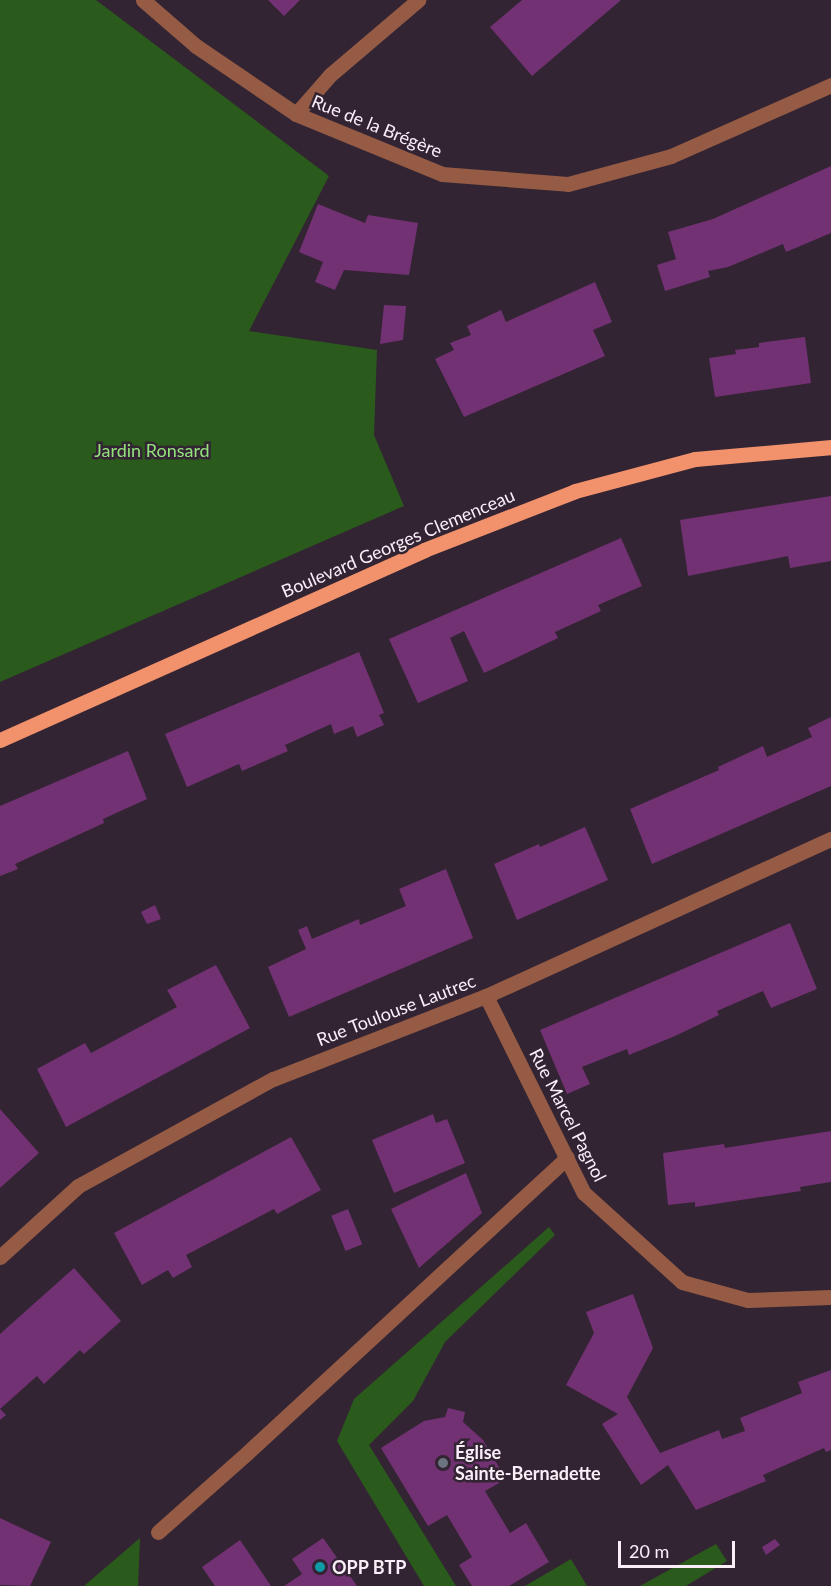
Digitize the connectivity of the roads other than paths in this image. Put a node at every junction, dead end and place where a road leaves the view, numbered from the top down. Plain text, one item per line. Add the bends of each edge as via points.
1 (143, 0) edge
2 (418, 0) edge
3 (831, 85) edge
4 (296, 114) junction
5 (831, 447) edge
6 (0, 740) edge
7 (831, 839) edge
8 (486, 996) junction
9 (567, 1158) junction
10 (0, 1257) edge
11 (831, 1297) edge
12 (158, 1532) dead end

1 - 4 street, Rue de la Brégère via 196,46
2 - 4 street via 330,75
3 - 4 street, Rue de la Brégère via 671,156 568,184 442,174
5 - 6 main road, Boulevard Georges Clemenceau via 694,459 574,491 424,550
7 - 8 street, Rue Toulouse Lautrec
8 - 9 street, Rue Marcel Pagnol
8 - 10 street, Rue Toulouse Lautrec via 273,1079 78,1186
9 - 11 street, Rue Marcel Pagnol via 584,1193 682,1282 748,1300
9 - 12 street

